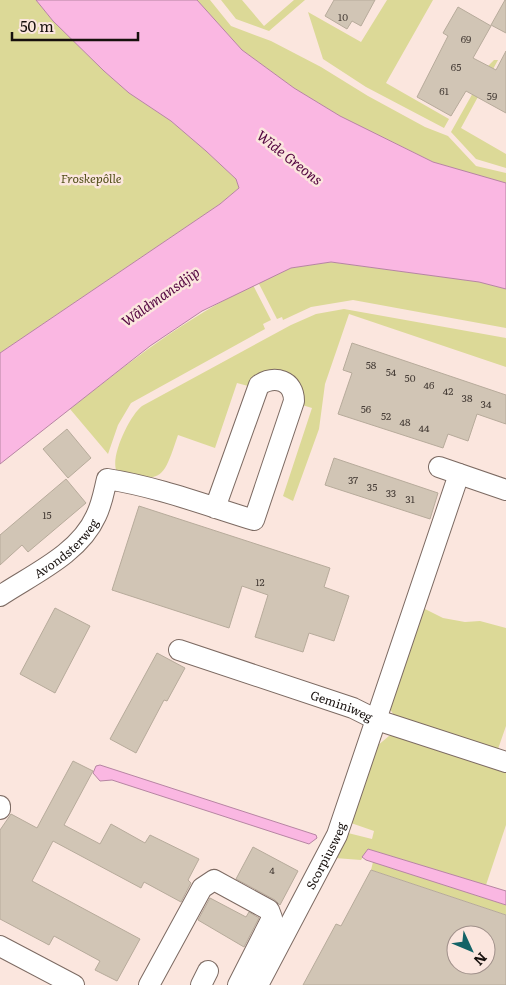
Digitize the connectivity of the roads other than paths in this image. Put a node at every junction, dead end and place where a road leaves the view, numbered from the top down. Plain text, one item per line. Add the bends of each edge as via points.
1 (439, 467) dead end
2 (459, 474) junction
3 (506, 490) edge
4 (215, 508) junction
5 (0, 596) edge
6 (179, 650) dead end
7 (376, 720) junction
8 (506, 762) edge
9 (0, 946) edge
10 (74, 985) edge
11 (149, 985) edge
12 (238, 985) edge
13 (258, 985) edge

1 - 2 street
2 - 3 street
2 - 7 street, Scorpiusweg
4 - 4 street via 254,520 294,401 291,387 284,381 267,380 259,385
4 - 5 street, Avondsterweg via 146,485 107,479 97,514 79,541
6 - 7 street, Geminiweg via 353,708
7 - 8 street, Geminiweg
7 - 13 street, Scorpiusweg via 337,835
9 - 10 street
11 - 12 street via 202,888 214,880 269,910 272,918

